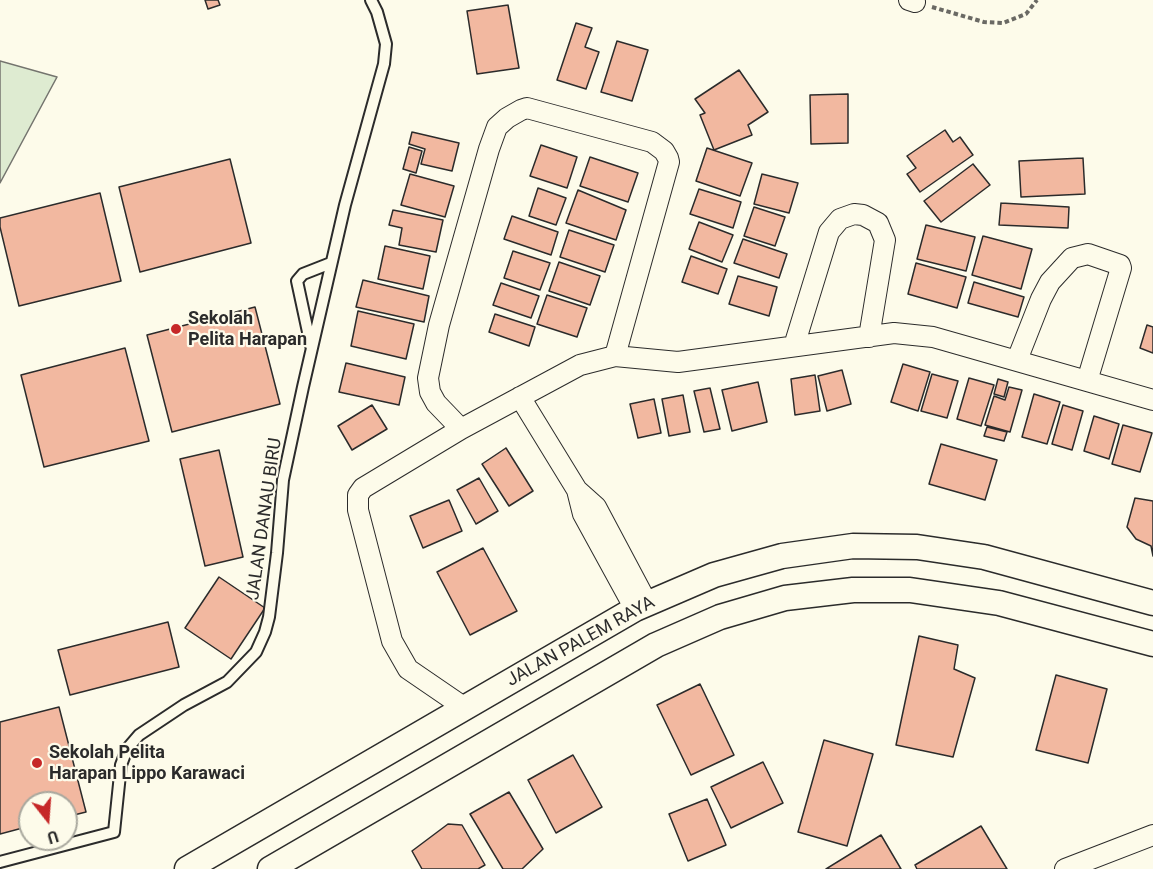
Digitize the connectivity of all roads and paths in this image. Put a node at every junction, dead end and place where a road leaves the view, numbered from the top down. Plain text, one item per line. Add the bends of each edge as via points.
1 (371, 0) edge
2 (1037, 0) edge
3 (912, 1) edge
4 (332, 263) junction
5 (869, 337) junction
6 (794, 346) junction
7 (311, 350) junction
8 (615, 356) junction
9 (1017, 360) junction
10 (1087, 381) junction
11 (520, 397) junction
12 (1153, 400) edge
13 (461, 429) junction
14 (1153, 603) edge
15 (641, 606) junction
16 (1153, 644) edge
17 (465, 708) junction
18 (1153, 835) edge
19 (0, 862) edge
20 (187, 869) edge
21 (270, 869) edge
22 (1065, 869) edge

1 - 4 lane, JALAN DANAU BIRU via 386,44 384,64
2 - 3 path via 1026,14 1004,23 984,22
4 - 7 lane, JALAN DANAU BIRU
4 - 7 lane via 303,274 297,281
5 - 6 street
5 - 6 street via 885,240 878,224 862,214 854,214 840,219 829,232
5 - 9 street via 894,333 933,337
6 - 8 street via 678,362
7 - 19 lane, JALAN DANAU BIRU via 283,480 269,617 256,652 226,682 138,735 121,765 114,832
8 - 11 street via 580,365
8 - 13 street via 668,158 652,142 527,108 521,110 497,127 489,149 428,378 436,403
9 - 10 street
9 - 10 street via 1050,282 1072,258 1088,254 1121,268
10 - 12 street
11 - 13 street
11 - 15 street via 577,490 583,514
13 - 17 street via 363,488 357,504 392,641 400,657 408,669
14 - 15 street, JALAN PALEM RAYA via 984,557 916,547 853,546 771,559 714,575
15 - 17 street, JALAN PALEM RAYA
16 - 21 street via 999,603 910,590 853,590 785,598 720,616 656,645
17 - 20 street, JALAN PALEM RAYA
18 - 22 street

